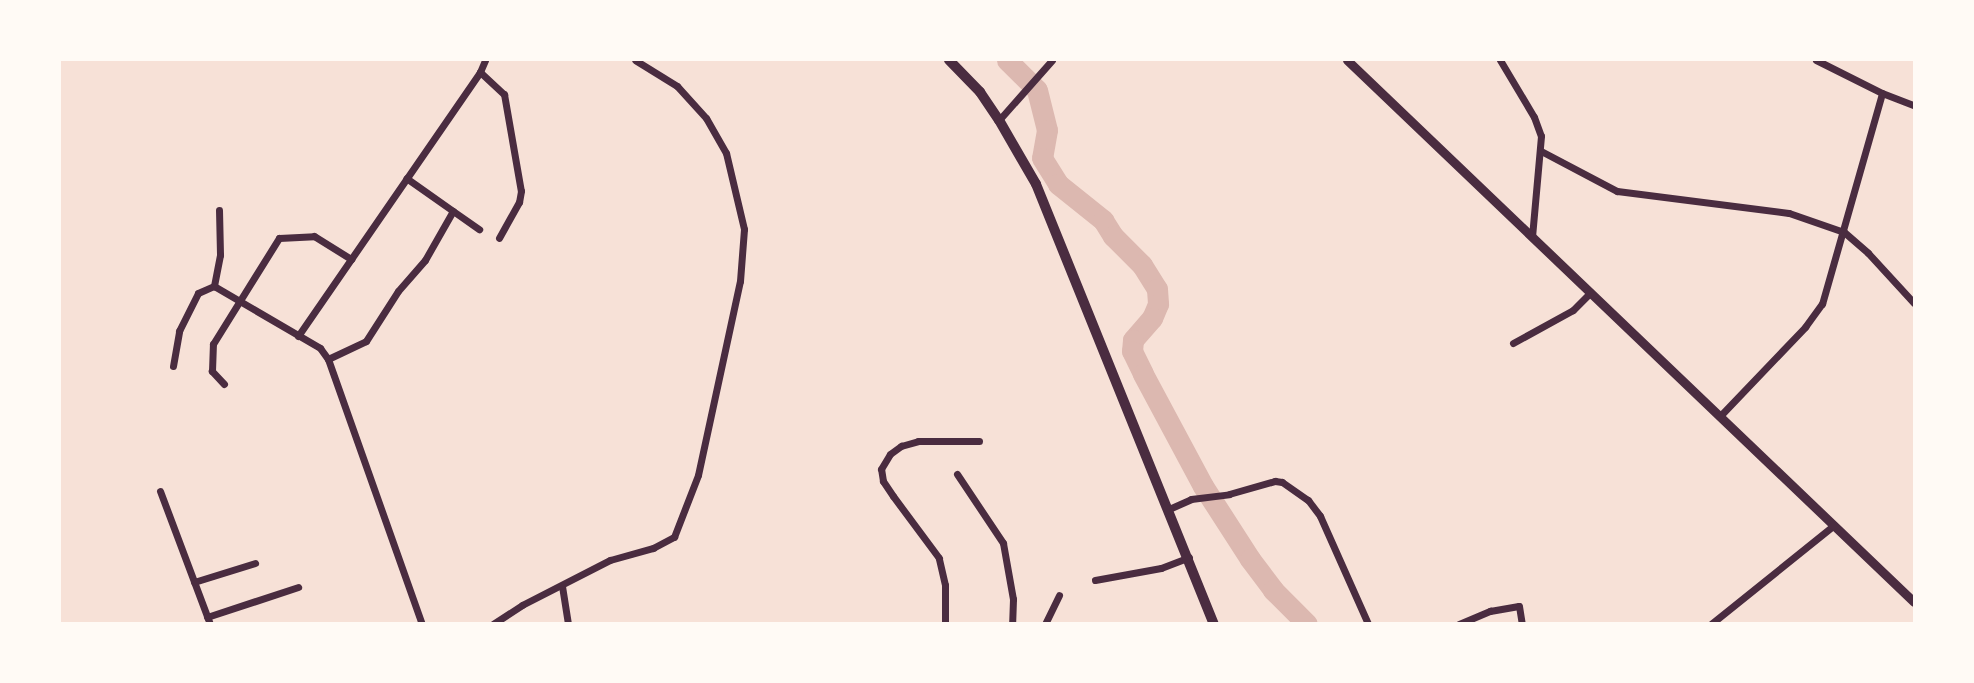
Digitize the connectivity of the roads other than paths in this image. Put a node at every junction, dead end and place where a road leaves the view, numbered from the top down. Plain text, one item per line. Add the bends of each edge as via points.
1 (485, 60) edge
2 (635, 60) edge
3 (949, 60) edge
4 (1052, 60) edge
5 (1347, 60) edge
6 (1500, 60) edge
7 (1816, 60) edge
8 (480, 72) junction
9 (1882, 93) junction
10 (1914, 105) edge
11 (999, 120) junction
12 (1541, 150) junction
13 (406, 178) junction
14 (219, 210) dead end
15 (453, 211) junction
16 (479, 229) dead end
17 (1844, 232) junction
18 (1532, 237) junction
19 (499, 238) dead end
20 (351, 259) junction
21 (214, 286) junction
22 (1591, 292) junction
23 (241, 302) junction
24 (1914, 303) edge
25 (298, 336) junction
26 (1513, 342) dead end
27 (328, 359) junction
28 (173, 366) dead end
29 (224, 384) dead end
30 (1721, 415) junction
31 (979, 441) dead end
32 (957, 474) dead end
33 (160, 491) dead end
34 (1169, 509) junction
35 (1834, 525) junction
36 (1189, 557) junction
37 (255, 563) dead end
38 (1095, 580) dead end
39 (194, 582) junction
40 (562, 586) junction
41 (299, 587) dead end
42 (1059, 595) dead end
43 (1914, 602) edge
44 (209, 620) edge
45 (422, 624) edge
46 (493, 624) edge
47 (568, 624) edge
48 (945, 624) edge
49 (1012, 624) edge
50 (1045, 624) edge
51 (1214, 624) edge
52 (1368, 624) edge
53 (1459, 624) edge
54 (1522, 624) edge
55 (1711, 624) edge

1 - 8 street
2 - 40 street via 677,86 706,118 726,153 744,229 740,281 698,475 674,537 663,545 610,560
3 - 11 main road
4 - 11 street
5 - 18 street
6 - 12 street via 1534,117
7 - 9 street
8 - 13 street
8 - 19 street via 504,94 521,191
9 - 10 street
9 - 17 street
11 - 34 main road via 1036,184
12 - 17 street via 1617,191 1789,213
12 - 18 street
13 - 15 street
13 - 20 street
14 - 21 street via 220,255
15 - 16 street
15 - 27 street via 425,260 398,291 366,341
17 - 24 street
17 - 30 street via 1822,304
18 - 22 street
20 - 23 street via 314,236 279,238
20 - 25 street
21 - 23 street
21 - 28 street via 198,293 178,331
22 - 26 street via 1573,310
22 - 30 street
23 - 25 street
23 - 29 street via 214,344 212,371
25 - 27 street via 320,348
27 - 45 street
30 - 35 street
31 - 48 street via 918,441 890,453 881,469 892,496 939,558 945,584
32 - 49 street via 1003,543 1013,599
33 - 39 street
34 - 36 main road
34 - 52 street via 1191,499 1275,481 1308,500 1320,516
35 - 43 street
35 - 55 street
36 - 38 street via 1161,568
36 - 51 main road
37 - 39 street
39 - 44 street
40 - 46 street
40 - 47 street
41 - 44 street
42 - 50 street
53 - 54 street via 1490,611 1519,606

